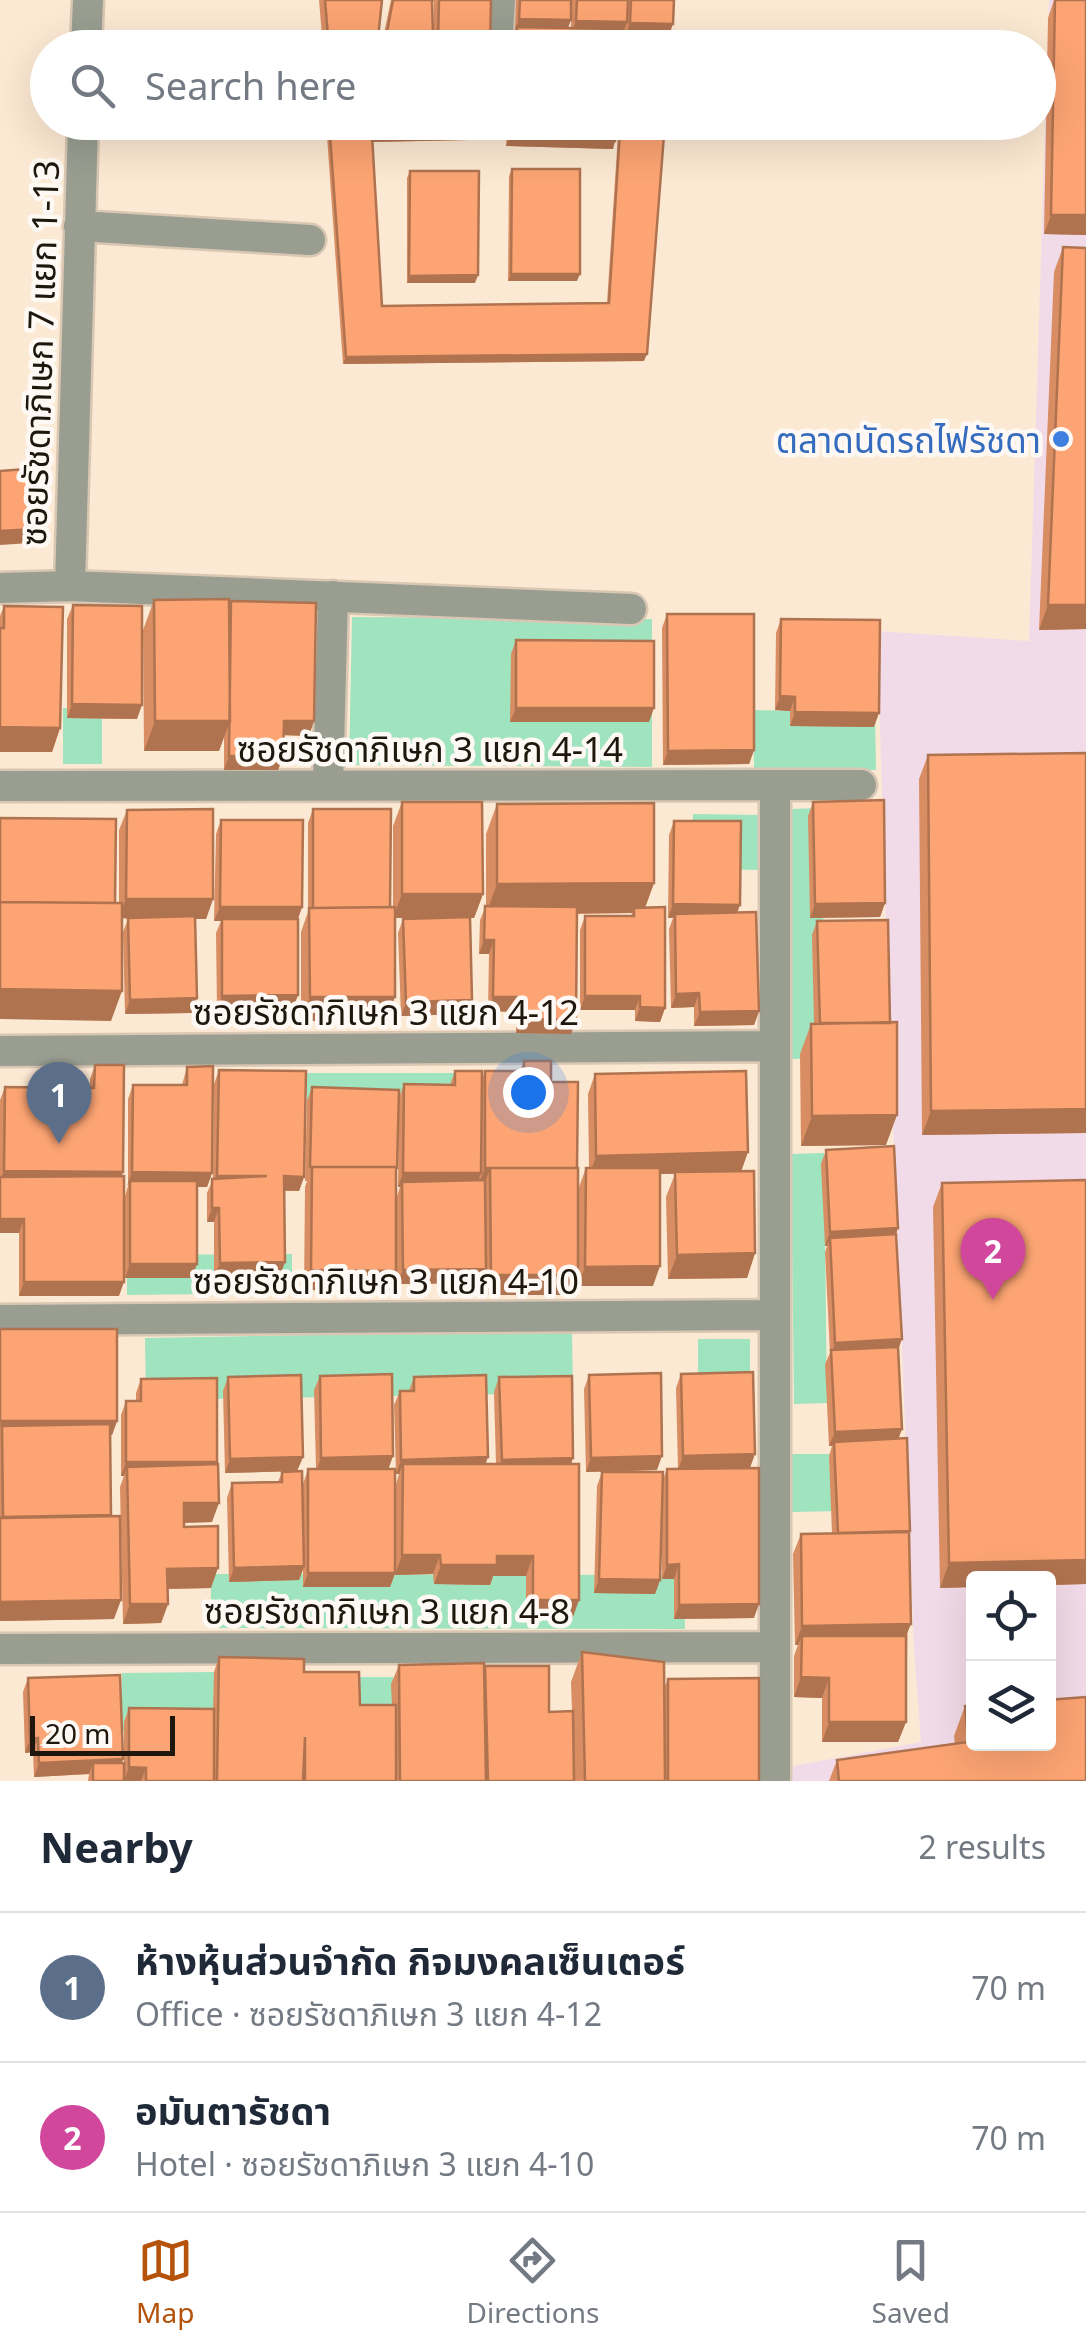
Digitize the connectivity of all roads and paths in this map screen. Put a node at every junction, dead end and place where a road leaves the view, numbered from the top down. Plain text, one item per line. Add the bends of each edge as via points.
1 (88, 0) edge
2 (500, 0) edge
3 (87, 30) edge
4 (499, 30) edge
5 (82, 140) edge
6 (79, 226) junction
7 (310, 240) dead end
8 (70, 586) junction
9 (0, 588) edge
10 (333, 596) junction
11 (631, 608) dead end
12 (328, 785) junction
13 (0, 786) edge
14 (776, 786) junction
15 (860, 786) dead end
16 (773, 1046) junction
17 (0, 1052) edge
18 (773, 1315) junction
19 (0, 1320) edge
20 (774, 1647) junction
21 (0, 1649) edge
22 (775, 1781) edge

1 - 3 street
2 - 4 street
5 - 6 street, ซอยรัชดาภิเษก 7 แยก 1-13
6 - 7 street
6 - 8 street, ซอยรัชดาภิเษก 7 แยก 1-13
8 - 9 street
8 - 10 street
10 - 11 street
10 - 12 street
12 - 13 street, ซอยรัชดาภิเษก 3 แยก 4-14
12 - 14 street, ซอยรัชดาภิเษก 3 แยก 4-14
14 - 15 street, ซอยรัชดาภิเษก 3 แยก 4-14
14 - 16 street
16 - 17 street, ซอยรัชดาภิเษก 3 แยก 4-12
16 - 18 street
18 - 19 street, ซอยรัชดาภิเษก 3 แยก 4-10
18 - 20 street
20 - 21 street, ซอยรัชดาภิเษก 3 แยก 4-8
20 - 22 street

